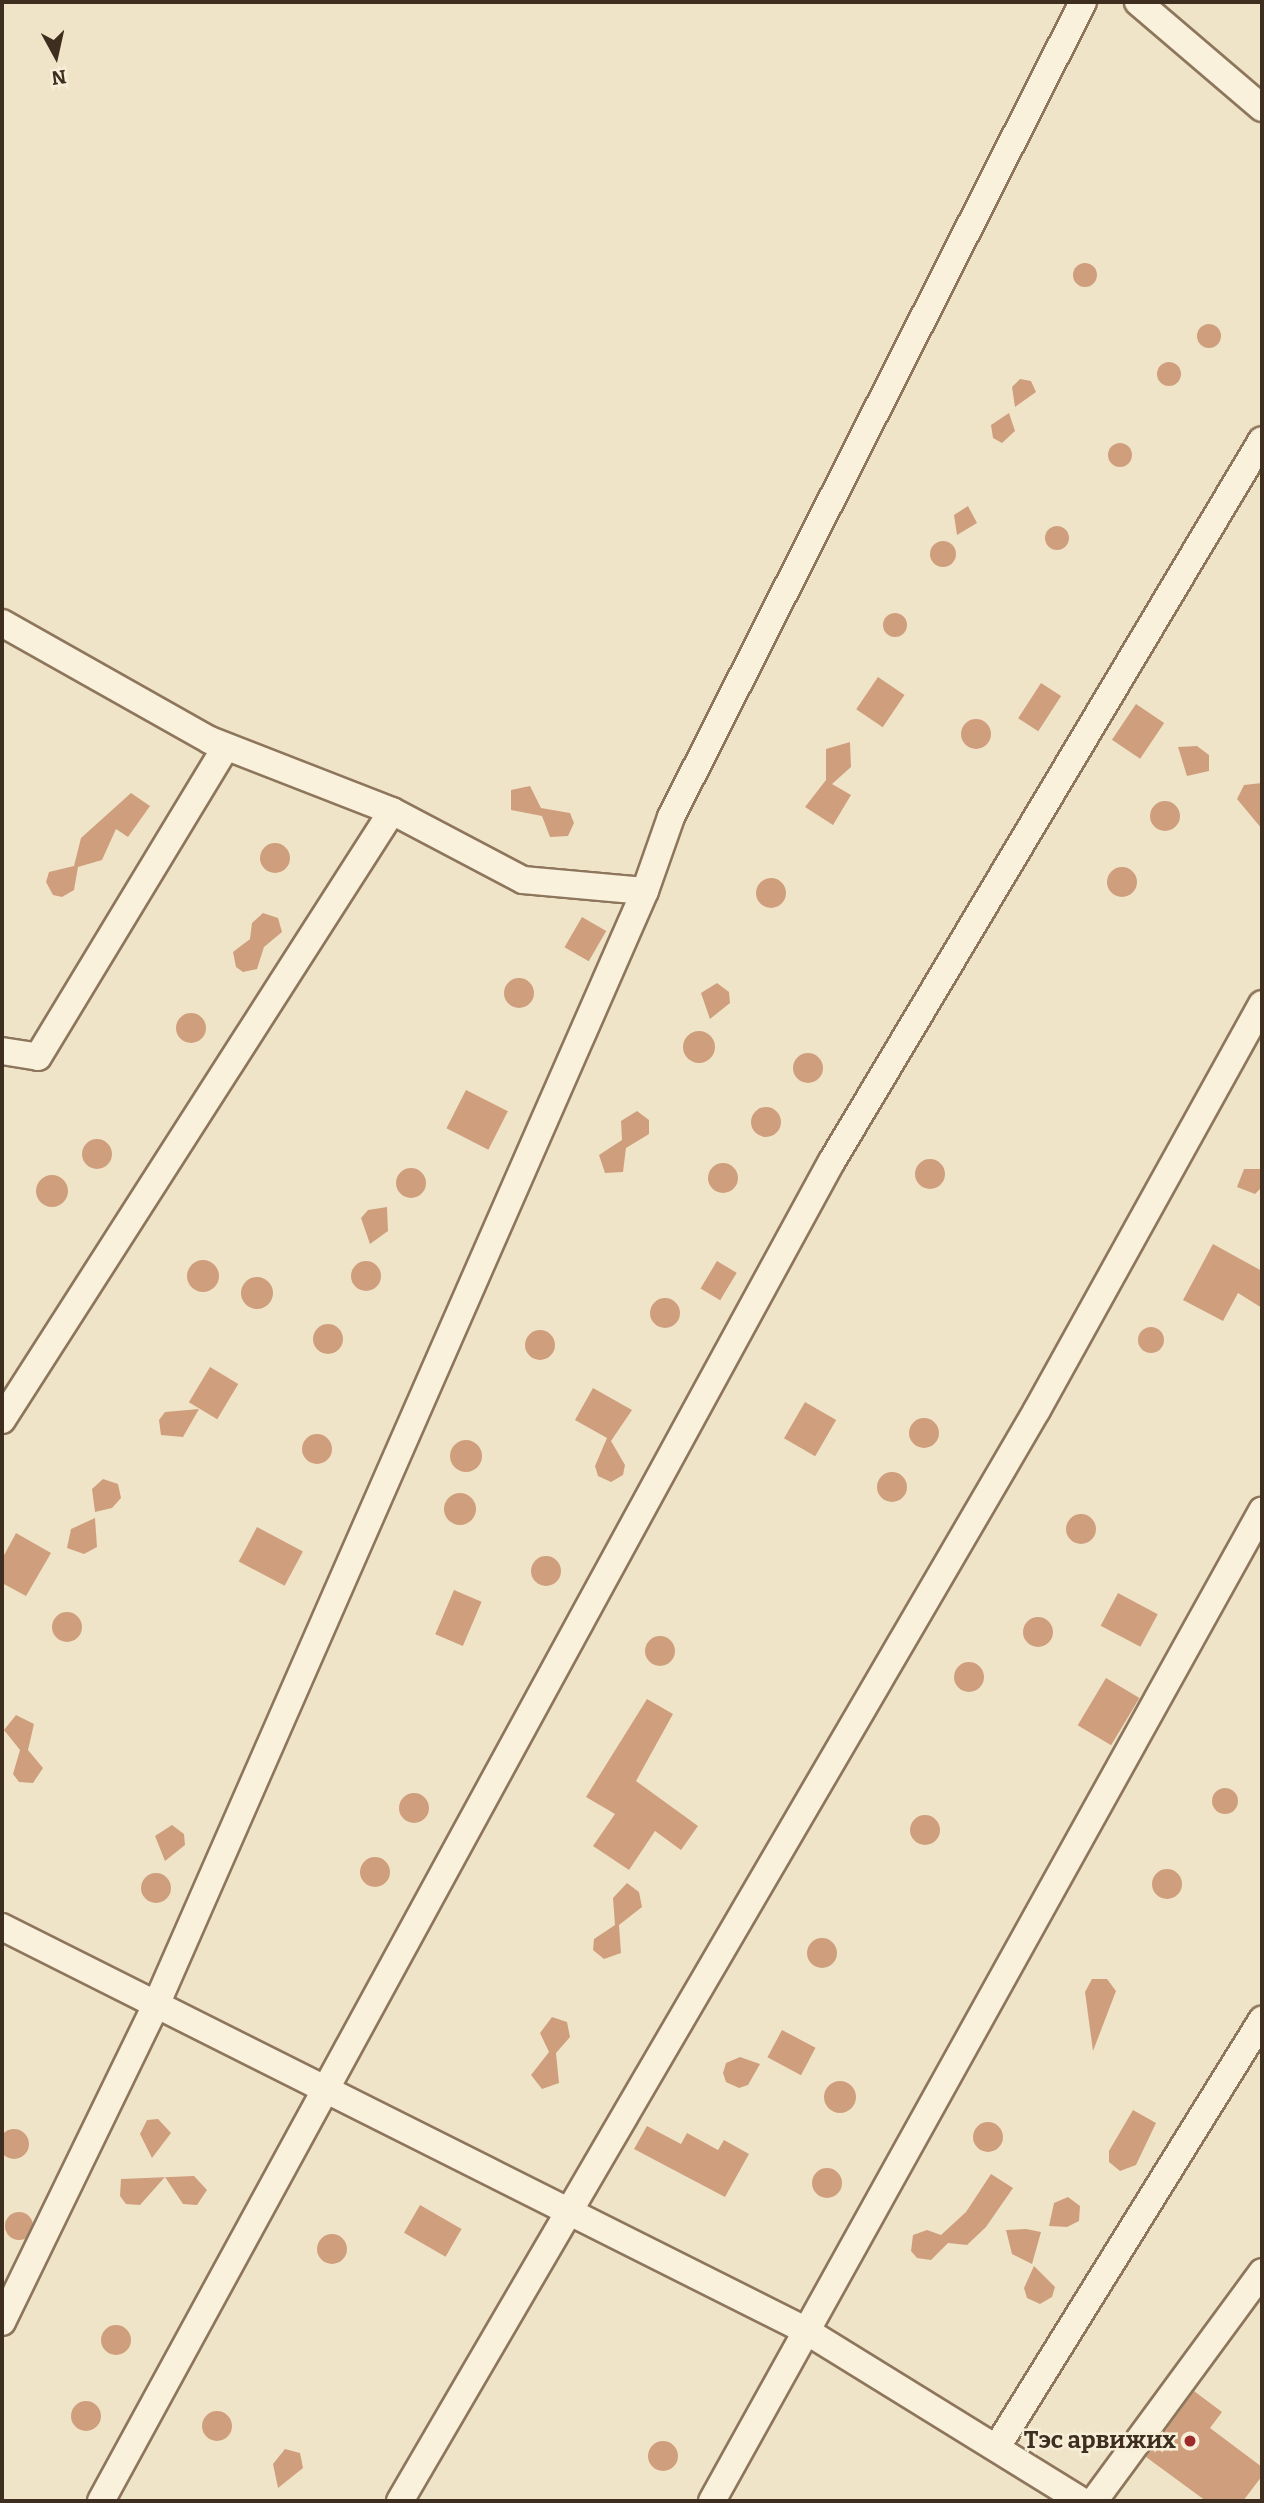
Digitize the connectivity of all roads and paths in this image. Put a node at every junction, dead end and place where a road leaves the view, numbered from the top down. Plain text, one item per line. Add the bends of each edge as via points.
1 (1083, 2) edge
2 (1138, 2) edge
3 (1262, 108) edge
4 (1262, 440) edge
5 (2, 622) edge
6 (225, 748) junction
7 (392, 811) junction
8 (645, 891) junction
9 (1262, 1004) edge
10 (2, 1051) edge
11 (2, 1420) edge
12 (1262, 1511) edge
13 (2, 1927) edge
14 (156, 2005) junction
15 (1262, 2020) edge
16 (324, 2087) junction
17 (571, 2209) junction
18 (1262, 2272) edge
19 (2, 2322) edge
20 (803, 2329) junction
21 (997, 2447) junction
22 (101, 2501) edge
23 (400, 2501) edge
24 (712, 2501) edge
25 (1082, 2501) edge
26 (1094, 2501) edge

1 - 8 street via 671,817
2 - 3 street
4 - 16 street via 832,1161
5 - 6 street
6 - 7 street
6 - 10 street via 38,1057
7 - 8 street via 523,880
7 - 11 street
8 - 14 street
9 - 17 street via 1037,1410
12 - 20 street via 1019,1953
13 - 14 street
14 - 16 street
14 - 19 street
15 - 21 street
16 - 17 street
16 - 22 street
17 - 20 street
17 - 23 street
18 - 26 street
20 - 21 street
20 - 24 street
21 - 25 street

